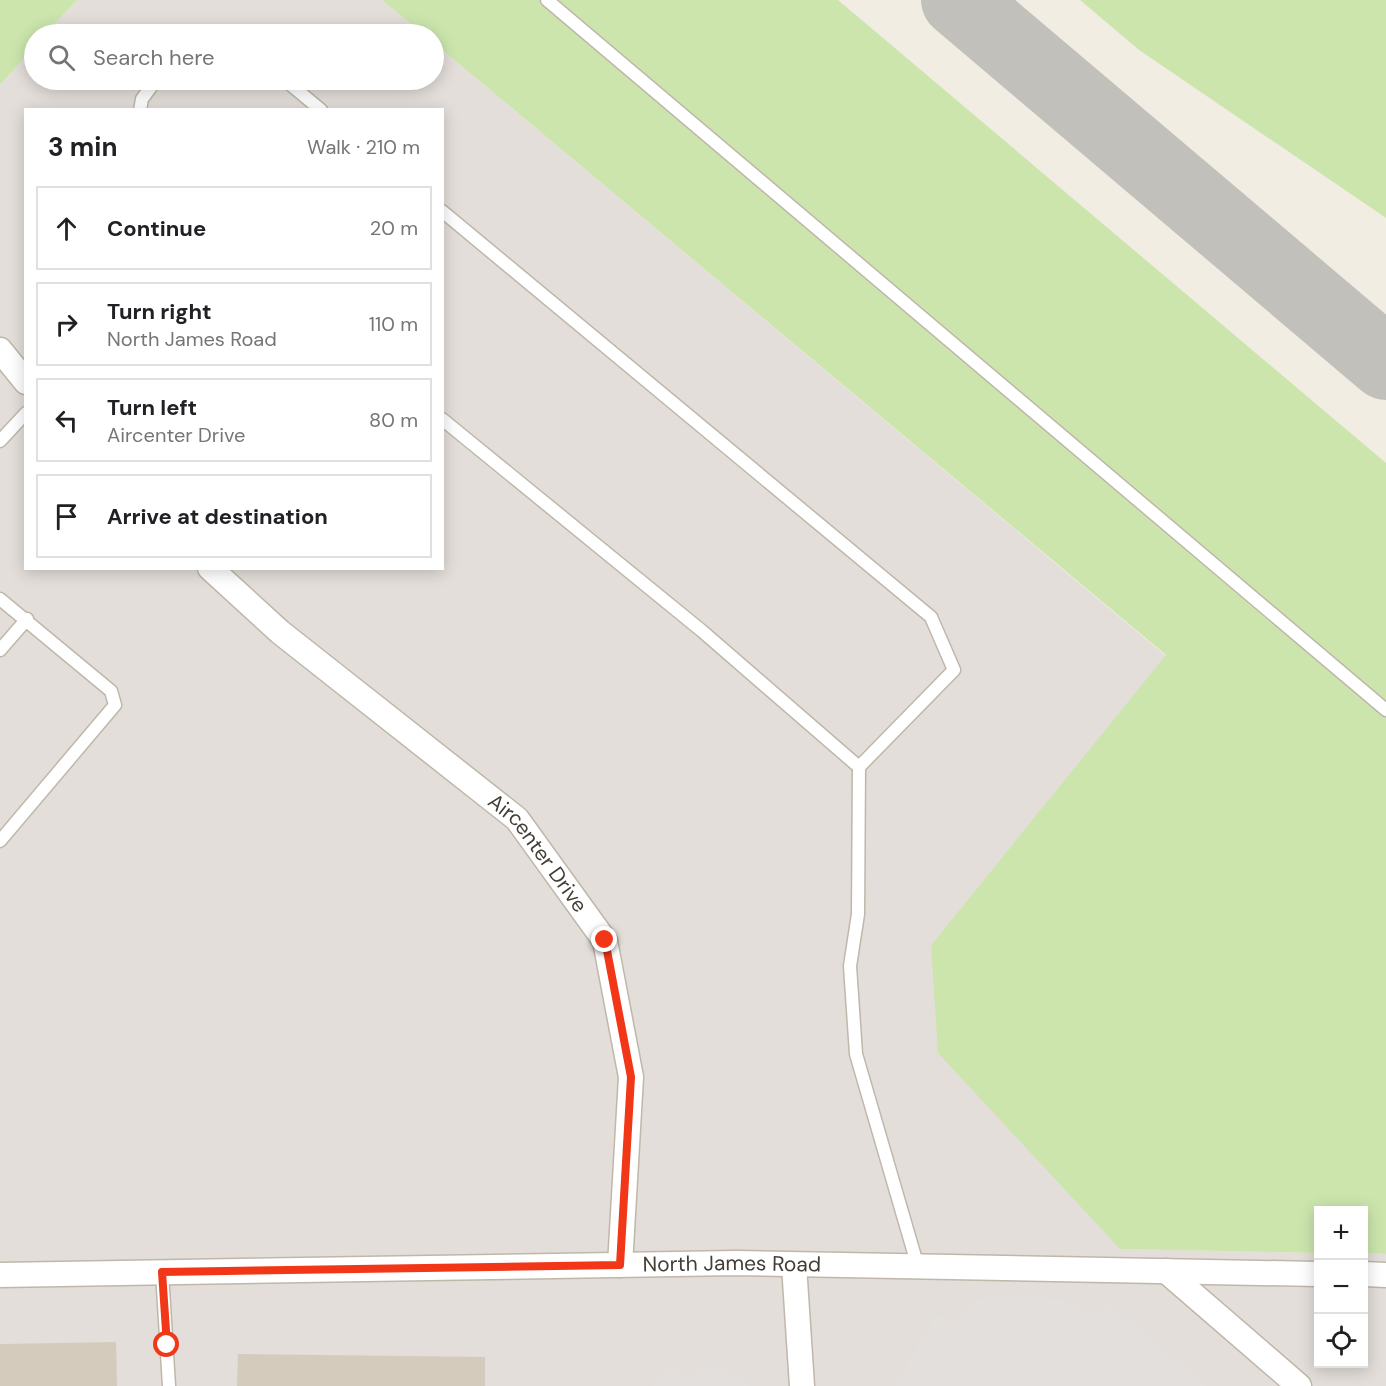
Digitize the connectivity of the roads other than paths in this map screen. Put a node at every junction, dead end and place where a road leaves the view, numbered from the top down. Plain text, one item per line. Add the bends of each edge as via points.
1 (547, 0) edge
2 (149, 90) edge
3 (297, 90) edge
4 (140, 108) edge
5 (319, 108) edge
6 (444, 213) edge
7 (0, 350) edge
8 (24, 380) edge
9 (24, 415) edge
10 (444, 421) edge
11 (0, 441) edge
12 (212, 570) edge
13 (0, 599) edge
14 (27, 619) junction
15 (0, 650) edge
16 (1386, 710) edge
17 (859, 767) junction
18 (0, 841) edge
19 (794, 1264) junction
20 (620, 1265) junction
21 (918, 1267) junction
22 (1166, 1271) junction
23 (162, 1272) junction
24 (1314, 1274) edge
25 (1368, 1274) edge
26 (0, 1275) edge
27 (1386, 1275) edge
28 (169, 1386) edge
29 (802, 1386) edge
30 (1299, 1386) edge

1 - 16 lane
2 - 4 lane
3 - 5 lane
6 - 17 lane via 931,616 954,670
7 - 8 street
9 - 11 lane
10 - 17 lane via 702,631
12 - 20 street, Aircenter Drive via 280,632 517,819 605,940 631,1077
13 - 14 lane
14 - 15 lane
14 - 18 lane via 111,692 115,705
17 - 21 lane via 858,914 850,966 856,1054
19 - 20 street, North James Road
19 - 21 street, North James Road
19 - 29 street
20 - 23 street, North James Road
21 - 22 street, North James Road
22 - 24 street, North James Road
22 - 30 street
23 - 26 street, North James Road
23 - 28 lane
25 - 27 street

